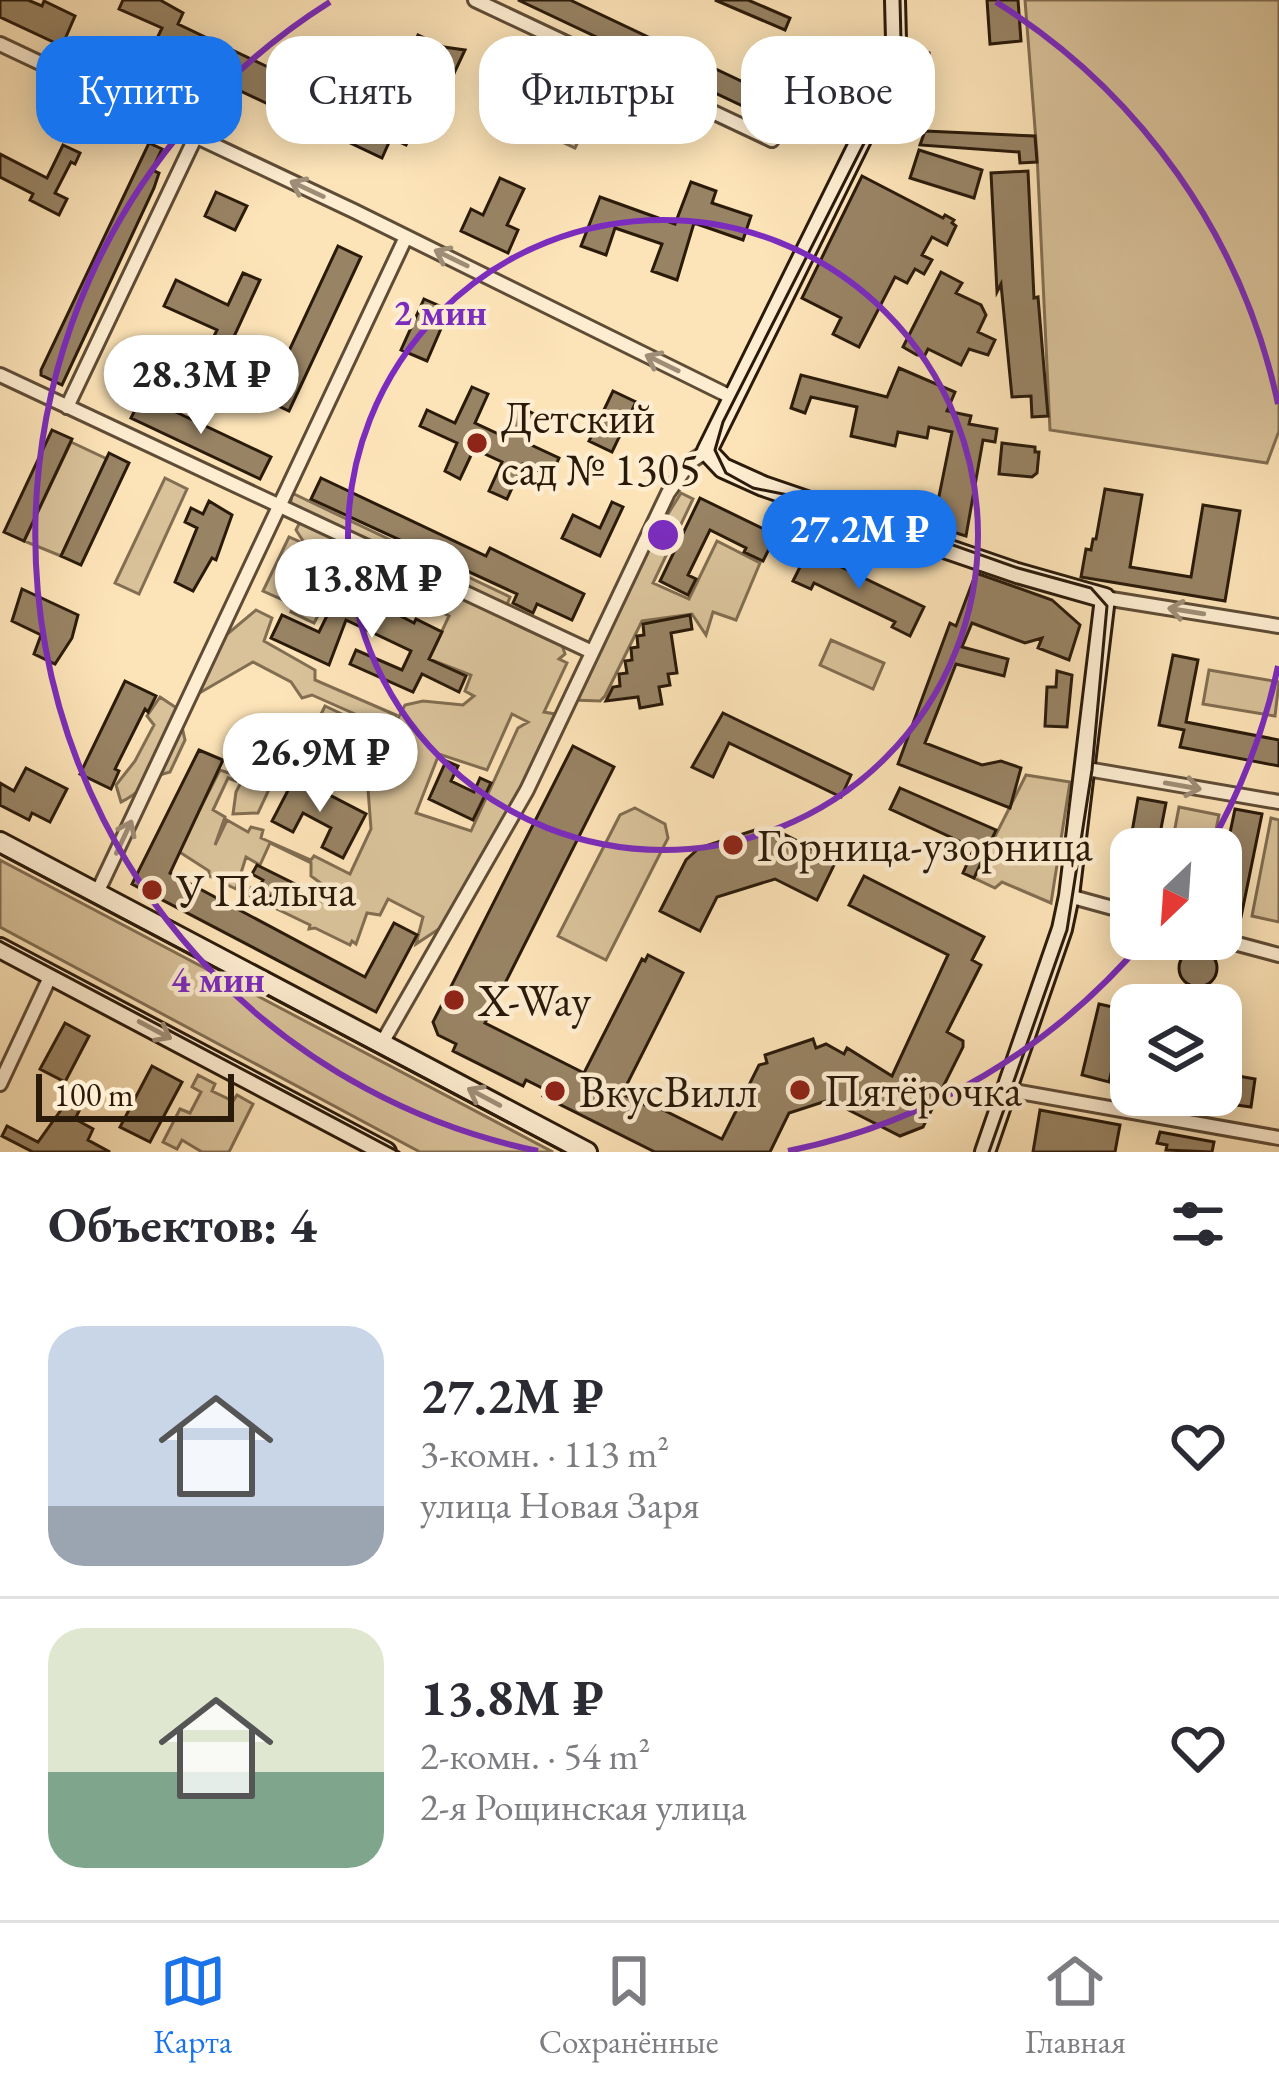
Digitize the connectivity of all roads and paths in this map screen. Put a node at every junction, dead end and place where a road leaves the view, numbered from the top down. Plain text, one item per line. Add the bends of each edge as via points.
1 (475, 0) edge
2 (895, 0) edge
3 (896, 36) edge
4 (0, 44) edge
5 (36, 61) edge
6 (741, 125) edge
7 (192, 144) edge
8 (213, 144) edge
9 (859, 144) edge
10 (406, 237) junction
11 (0, 375) edge
12 (731, 397) junction
13 (67, 407) junction
14 (706, 451) junction
15 (278, 507) junction
16 (1106, 598) junction
17 (1279, 626) edge
18 (592, 652) junction
19 (1087, 769) junction
20 (1279, 802) edge
21 (0, 842) edge
22 (97, 893) junction
23 (1069, 896) junction
24 (1110, 908) edge
25 (1242, 945) edge
26 (0, 948) edge
27 (1279, 955) edge
28 (51, 975) junction
29 (382, 1043) junction
30 (0, 1084) edge
31 (1008, 1090) junction
32 (1279, 1138) edge
33 (386, 1152) edge
34 (587, 1152) edge
35 (986, 1152) edge

1 - 6 street
2 - 3 street
4 - 5 street
7 - 13 street
10 -> 8 street
9 - 12 street
12 -> 10 street
10 - 15 street
11 - 13 street
12 - 14 street
13 - 15 street
14 - 16 street via 764,486
14 - 18 street via 668,493
15 - 18 street
22 -> 15 street
17 -> 16 street
16 - 19 street
18 - 29 street via 527,790
19 -> 20 street
19 - 23 street
21 - 22 street
22 - 29 street
23 - 24 street
23 - 31 street
25 - 27 street
26 - 28 street
28 - 30 street
28 -> 33 street
34 -> 29 street
31 - 32 street
31 - 35 street

